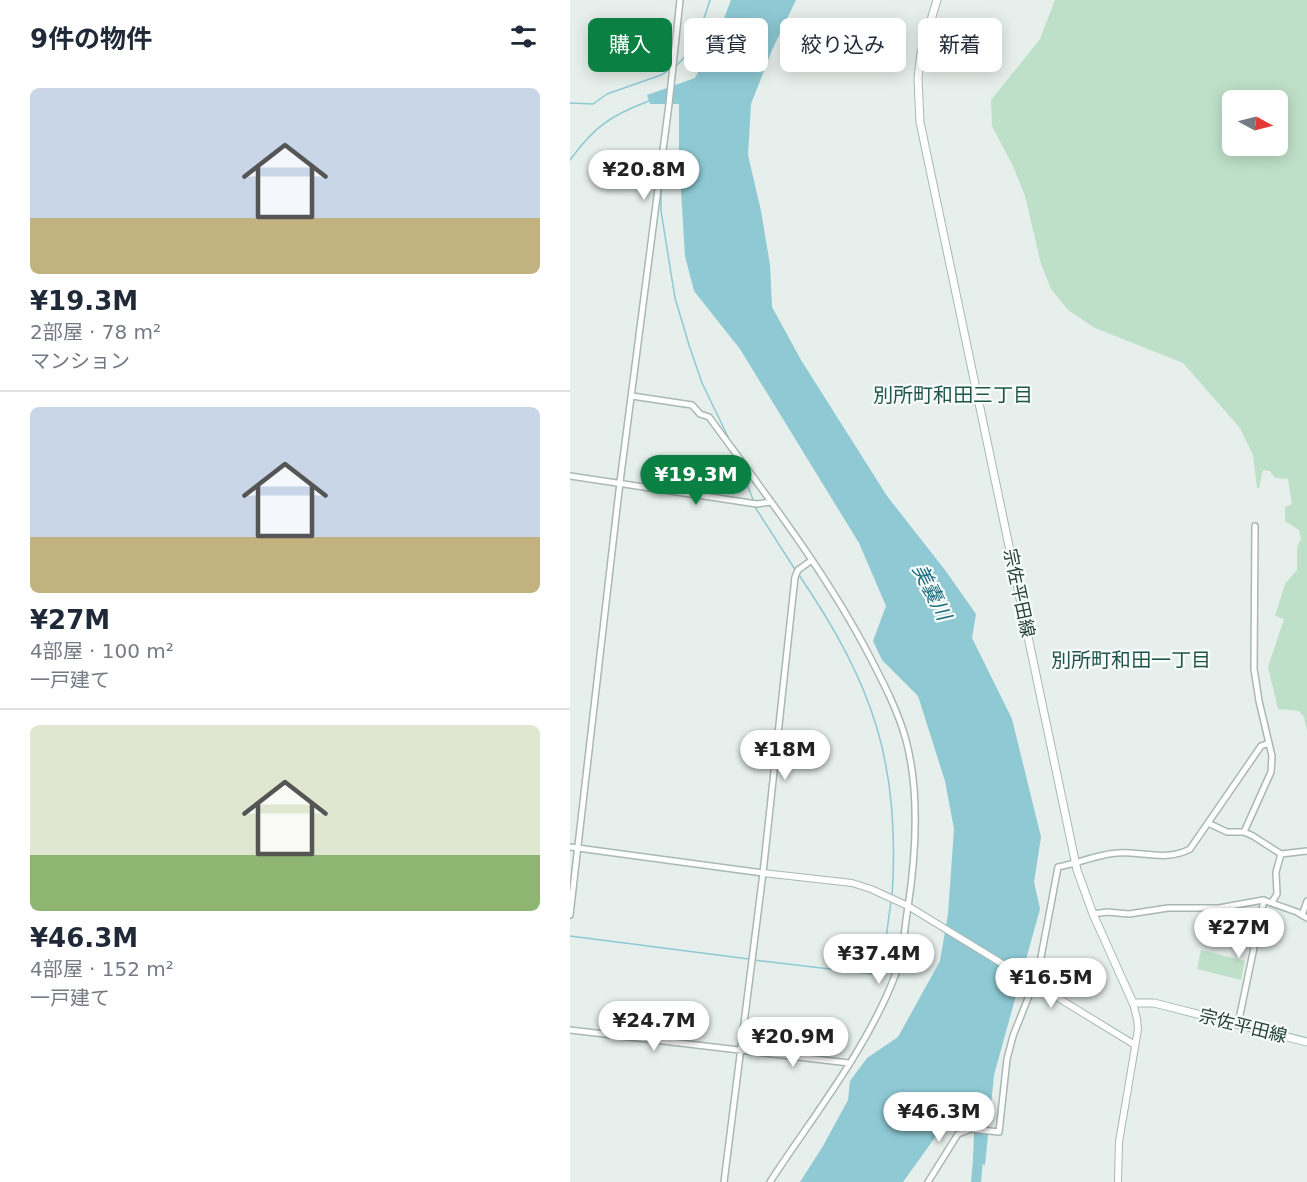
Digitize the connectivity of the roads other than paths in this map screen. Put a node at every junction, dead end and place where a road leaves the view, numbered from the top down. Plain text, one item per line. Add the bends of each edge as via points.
1 (680, 0) edge
2 (937, 0) edge
3 (632, 396) junction
4 (570, 476) edge
5 (620, 482) junction
6 (771, 502) junction
7 (1255, 526) dead end
8 (812, 560) junction
9 (1269, 743) junction
10 (1208, 823) junction
11 (1244, 832) junction
12 (570, 847) edge
13 (578, 849) junction
14 (1307, 850) edge
15 (1281, 854) junction
16 (1076, 864) junction
17 (763, 873) junction
18 (1264, 900) junction
19 (1307, 901) edge
20 (1272, 902) junction
21 (908, 906) junction
22 (1093, 914) junction
23 (570, 915) edge
24 (1304, 916) edge
25 (1034, 985) junction
26 (1132, 1003) junction
27 (1238, 1024) junction
28 (570, 1030) edge
29 (1307, 1042) edge
30 (1135, 1045) junction
31 (740, 1050) junction
32 (849, 1063) junction
33 (724, 1182) edge
34 (770, 1182) edge
35 (928, 1182) edge
36 (1118, 1182) edge

1 - 3 street
2 - 16 main road, 宗佐平田線 via 921,53 920,122
3 - 5 street
3 - 6 street via 692,405 709,417
4 - 5 street
5 - 6 street via 757,504
5 - 13 street
6 - 8 street
7 - 9 street via 1254,669
8 - 17 street via 795,577
8 - 21 street via 859,635 906,740 915,821
9 - 10 street via 1261,746
9 - 11 street via 1271,772
10 - 11 street via 1227,832
10 - 16 street via 1190,849 1182,853 1117,853
11 - 15 street
12 - 13 street
13 - 17 street
13 - 23 street
14 - 15 street
15 - 20 street via 1276,873 1277,894
16 - 22 main road, 宗佐平田線
16 - 25 street via 1058,867
17 - 21 street via 852,883
17 - 31 street
18 - 20 street
18 - 22 street via 1219,908
18 - 27 street
19 - 24 street
20 - 24 street
21 - 25 street
21 - 32 street via 897,972
22 - 26 main road, 宗佐平田線
25 - 30 street
25 - 35 street via 1007,1059 999,1132 971,1129 958,1134
26 - 27 main road, 宗佐平田線 via 1154,1003
26 - 30 street via 1137,1019
27 - 29 main road, 宗佐平田線
28 - 31 street
30 - 36 street via 1119,1142
31 - 32 street
31 - 33 street
32 - 34 street

